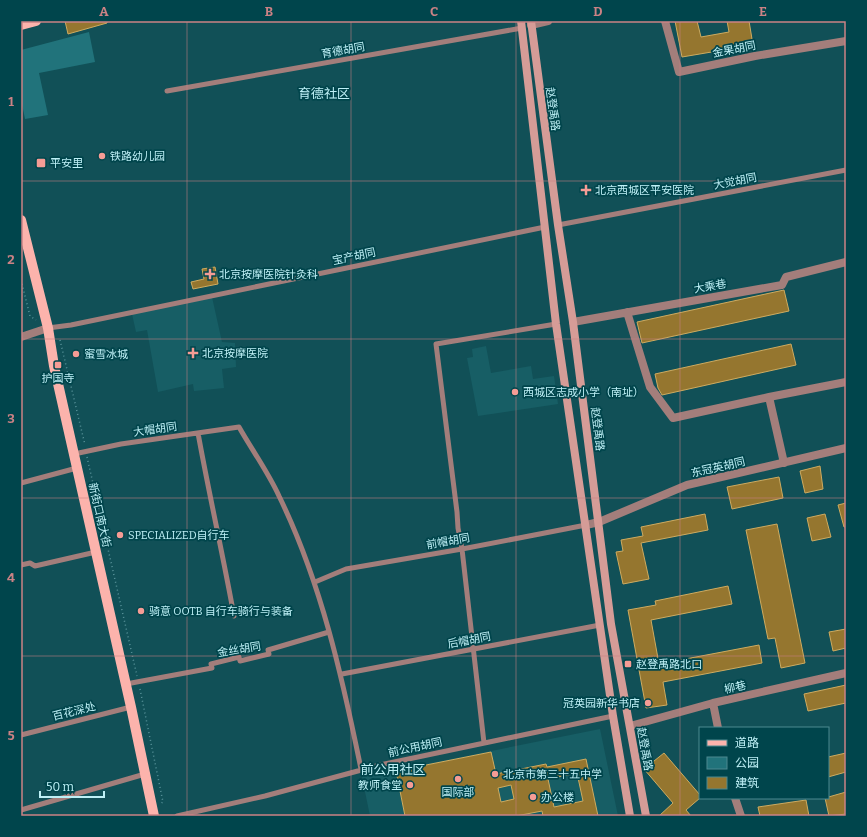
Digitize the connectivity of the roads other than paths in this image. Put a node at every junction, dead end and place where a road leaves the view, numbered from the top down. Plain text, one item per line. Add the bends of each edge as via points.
1 (36, 21) edge
2 (548, 21) edge
3 (665, 21) edge
4 (531, 23) edge
5 (21, 25) edge
6 (522, 25) edge
7 (846, 41) edge
8 (167, 91) dead end
9 (846, 170) edge
10 (21, 220) edge
11 (558, 225) junction
12 (545, 226) junction
13 (846, 262) edge
14 (628, 312) junction
15 (573, 322) junction
16 (556, 324) junction
17 (48, 328) junction
18 (21, 336) edge
19 (846, 382) edge
20 (769, 397) junction
21 (198, 433) junction
22 (846, 448) edge
23 (74, 454) junction
24 (784, 463) junction
25 (77, 468) junction
26 (21, 483) edge
27 (599, 522) junction
28 (586, 525) junction
29 (462, 549) junction
30 (96, 552) junction
31 (21, 565) edge
32 (314, 582) junction
33 (234, 616) dead end
34 (600, 625) junction
35 (329, 632) junction
36 (473, 649) junction
37 (846, 673) edge
38 (342, 674) junction
39 (126, 684) junction
40 (713, 703) junction
41 (131, 707) junction
42 (613, 716) junction
43 (630, 726) junction
44 (718, 727) edge
45 (21, 735) edge
46 (484, 742) junction
47 (362, 769) junction
48 (145, 774) junction
49 (735, 799) edge
50 (21, 810) edge
51 (153, 814) edge
52 (177, 816) edge
53 (630, 816) edge
54 (646, 816) edge
55 (741, 816) edge

1 - 5 main road
2 - 4 street
3 - 7 street, 金果胡同 via 679,72
4 - 11 main road, 赵登禹路
6 - 8 lane, 育德胡同
6 - 12 main road, 赵登禹路
9 - 11 lane, 大觉胡同
10 - 17 main road, 新街口南大街
11 - 15 main road, 赵登禹路
12 - 16 main road, 赵登禹路
12 - 17 lane, 宝产胡同
13 - 14 street, 大乘巷 via 786,277 782,284
14 - 15 street, 大乘巷
14 - 20 street via 650,387 673,418
15 - 27 main road, 赵登禹路
16 - 28 main road, 赵登禹路
16 - 29 lane via 436,344
17 - 18 street
17 - 23 main road, 新街口南大街
19 - 20 street
20 - 24 street
21 - 23 lane, 大帽胡同 via 121,444
21 - 32 lane, 大帽胡同 via 239,427 279,496
21 - 33 lane
22 - 24 street, 东冠英胡同
23 - 25 main road, 新街口南大街
24 - 27 street, 东冠英胡同 via 687,485
25 - 26 lane
25 - 30 main road, 新街口南大街
27 - 28 street, 东冠英胡同
27 - 43 main road, 赵登禹路 via 611,624
28 - 29 lane, 前帽胡同
28 - 34 main road, 赵登禹路
29 - 32 lane, 前帽胡同 via 346,569
29 - 36 lane
30 - 31 lane via 35,566 30,563
30 - 39 main road, 新街口南大街
32 - 35 lane
34 - 36 lane, 后帽胡同
34 - 42 main road, 赵登禹路
35 - 38 lane
35 - 39 lane, 金丝胡同 via 268,650 269,654 240,661 238,657 211,664 212,668
36 - 38 lane, 后帽胡同
36 - 46 lane
37 - 40 street, 柳巷
38 - 47 lane
39 - 41 main road, 新街口南大街
40 - 43 street, 柳巷
40 - 44 street
41 - 45 lane, 百花深处
41 - 48 main road, 新街口南大街
42 - 46 lane, 前公用胡同
42 - 53 main road, 赵登禹路
43 - 54 main road, 赵登禹路
46 - 47 lane, 前公用胡同
47 - 52 lane, 前公用胡同 via 265,796
48 - 50 lane
48 - 51 main road, 新街口南大街
49 - 55 street

